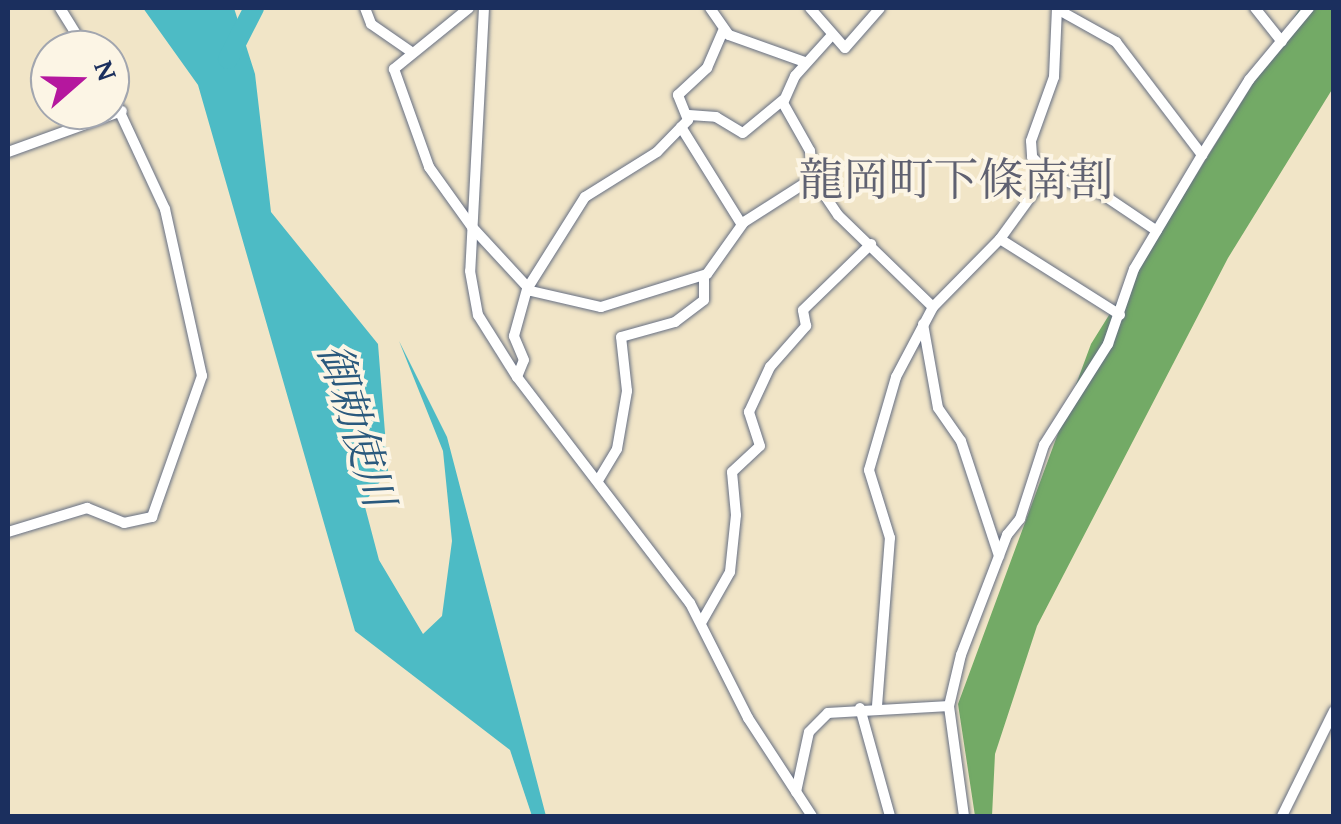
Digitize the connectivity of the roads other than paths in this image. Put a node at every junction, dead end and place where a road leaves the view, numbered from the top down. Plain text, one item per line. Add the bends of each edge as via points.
1 (60, 8) edge
2 (365, 8) edge
3 (469, 8) edge
4 (484, 8) edge
5 (710, 8) edge
6 (810, 8) edge
7 (880, 8) edge
8 (1057, 8) edge
9 (1255, 8) edge
10 (1309, 8) edge
11 (74, 30) edge
12 (724, 30) junction
13 (832, 34) junction
14 (1282, 42) junction
15 (410, 51) junction
16 (805, 62) junction
17 (782, 100) junction
18 (688, 115) junction
19 (681, 127) junction
20 (69, 130) edge
21 (130, 130) edge
22 (8, 152) edge
23 (1202, 154) junction
24 (1048, 172) junction
25 (813, 178) junction
26 (742, 225) junction
27 (472, 227) junction
28 (1157, 232) junction
29 (1000, 239) junction
30 (871, 244) junction
31 (704, 276) junction
32 (527, 288) junction
33 (932, 307) junction
34 (1120, 315) junction
35 (923, 324) junction
36 (517, 377) junction
37 (599, 480) junction
38 (8, 532) edge
39 (999, 556) junction
40 (701, 623) junction
41 (877, 706) junction
42 (949, 706) junction
43 (860, 708) junction
44 (1334, 711) edge
45 (796, 792) junction
46 (812, 816) edge
47 (890, 816) edge
48 (964, 816) edge
49 (1282, 816) edge

1 - 11 street
2 - 15 street via 382,35
3 - 15 street
4 - 27 street
5 - 12 street
6 - 13 street
7 - 13 street via 846,48
8 - 23 street via 1116,42
8 - 24 street via 1054,77 1030,149
9 - 14 street
10 - 14 street
12 - 16 street
12 - 18 street via 707,68 678,95
13 - 16 street
14 - 23 street
15 - 27 street via 394,69 429,167
16 - 17 street
17 - 18 street via 743,134 716,118
17 - 25 street via 810,151
18 - 19 street
19 - 26 street
19 - 32 street via 630,172 585,196
20 - 22 street
21 - 38 street via 164,209 202,376 152,517 124,523 88,508
23 - 28 street
24 - 28 street via 1102,194
24 - 29 street
25 - 26 street
25 - 30 street via 838,215
26 - 31 street
27 - 32 street
27 - 36 street via 478,315
28 - 34 street via 1134,269
29 - 33 street
29 - 34 street
30 - 33 street
30 - 40 street via 804,310 806,326 770,367 749,412 760,446 732,472 730,572
31 - 32 street via 601,307
31 - 37 street via 704,300 675,322 622,337 627,390 617,449
32 - 36 street via 514,336 524,360
33 - 35 street
34 - 39 street via 1044,445 1020,519
35 - 39 street via 938,408 960,441
35 - 41 street via 896,377 870,470 890,538
36 - 37 street
37 - 40 street
39 - 42 street
40 - 45 street via 748,718
41 - 42 street
41 - 43 street
42 - 48 street
43 - 45 street via 828,713 809,732
43 - 47 street
44 - 49 street
45 - 46 street

